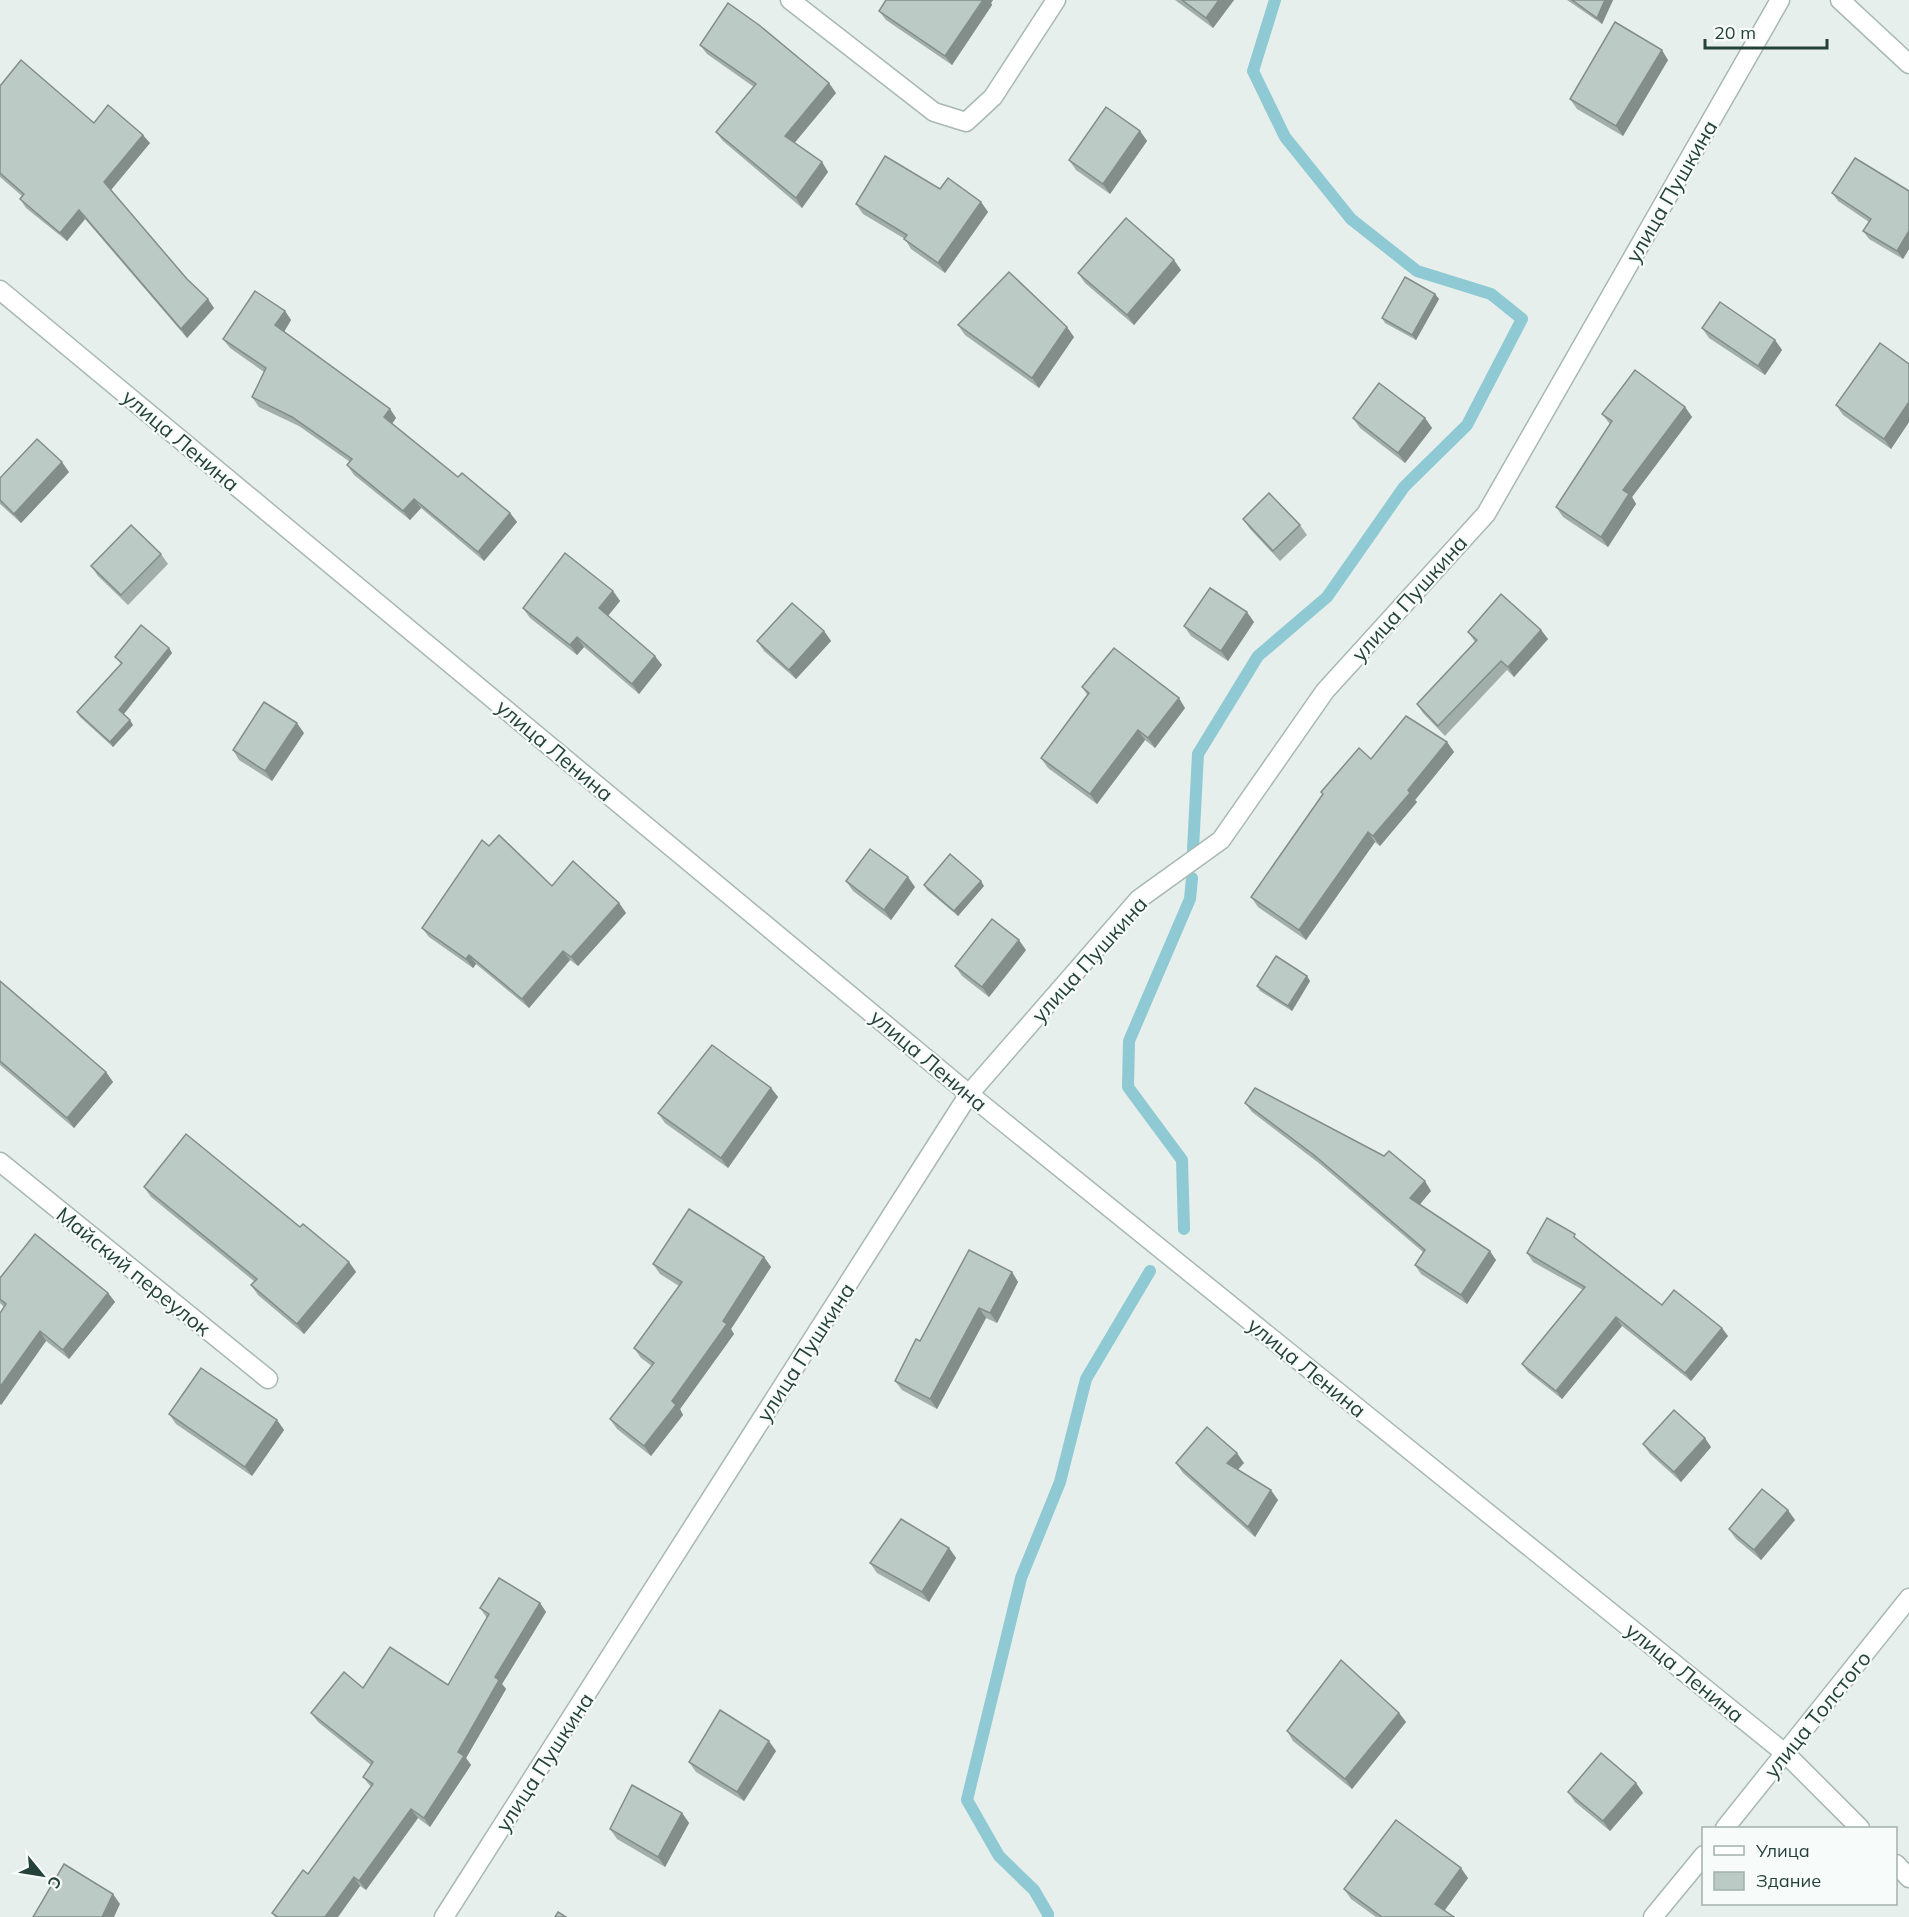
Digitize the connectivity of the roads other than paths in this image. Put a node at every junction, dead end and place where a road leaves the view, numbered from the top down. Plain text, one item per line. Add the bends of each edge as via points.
1 (790, 0) edge
2 (1056, 0) edge
3 (1780, 0) edge
4 (1840, 0) edge
5 (1909, 64) edge
6 (0, 290) edge
7 (969, 1094) junction
8 (0, 1162) edge
9 (268, 1379) dead end
10 (1909, 1599) edge
11 (1786, 1754) junction
12 (1726, 1827) edge
13 (1859, 1827) edge
14 (1702, 1857) edge
15 (1897, 1865) edge
16 (1909, 1878) edge
17 (444, 1917) edge
18 (1653, 1917) edge

1 - 2 street via 934,112 966,122 993,97
3 - 7 street, улица Пушкина via 1486,514 1325,691 1221,840 1139,899
4 - 5 street
6 - 7 street, улица Ленина
7 - 11 street, улица Ленина
7 - 17 street, улица Пушкина
8 - 9 street, Майский переулок
10 - 11 street, улица Толстого
11 - 12 street, улица Толстого
11 - 13 street, улица Ленина
14 - 18 street
15 - 16 street

